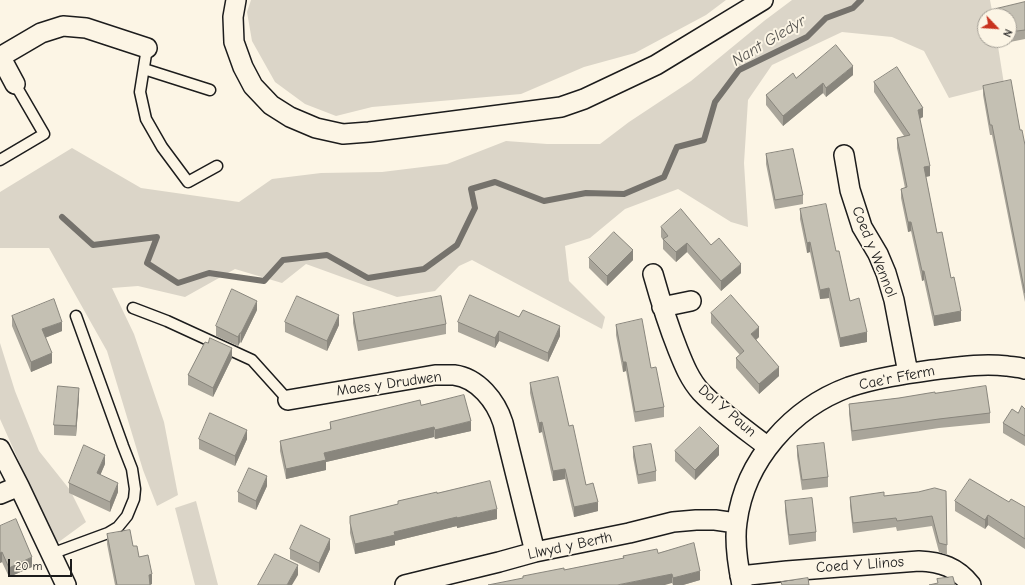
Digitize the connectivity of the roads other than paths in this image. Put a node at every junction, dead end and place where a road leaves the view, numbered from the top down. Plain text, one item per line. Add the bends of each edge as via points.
1 (236, 0) edge
2 (763, 0) edge
3 (147, 48) joint
4 (0, 57) edge
5 (144, 69) junction
6 (15, 84) joint
7 (210, 90) dead end
8 (844, 155) dead end
9 (0, 160) edge
10 (217, 166) dead end
11 (653, 274) dead end
12 (691, 301) dead end
13 (662, 307) junction
14 (133, 308) dead end
15 (76, 316) dead end
16 (1025, 369) edge
17 (908, 373) junction
18 (288, 400) joint
19 (768, 447) junction
20 (0, 449) edge
21 (19, 486) junction
22 (0, 494) edge
23 (736, 523) junction
24 (535, 552) junction
25 (51, 554) junction
26 (741, 580) edge
27 (66, 585) edge
28 (405, 585) edge
29 (971, 585) edge

1 - 2 street via 233,17 234,42 253,86 271,105 290,117 316,128 343,134 561,106 584,99 656,65
3 - 4 street via 86,28 63,26 41,33
3 - 5 lane
4 - 6 street
5 - 7 lane
5 - 10 lane via 140,92 146,119 162,147 188,182
6 - 9 lane via 44,134
8 - 17 street, Coed y Wennol via 850,190 862,227 878,254 892,293
11 - 13 street, Dol Y Paun
12 - 13 street
13 - 19 street, Dol Y Paun via 686,371 701,392
14 - 18 lane via 252,360
15 - 25 lane via 132,469 134,499 127,516 118,527
16 - 17 street, Cae'r Fferm via 993,364
17 - 19 street, Cae'r Fferm via 849,387 828,396 784,428
18 - 24 street, Maes y Drudwen via 435,375 455,376 471,381 484,390 500,414
19 - 23 street, Cae'r Fferm via 748,480
20 - 21 street
21 - 22 street
21 - 25 street
23 - 24 street, Llwyd y Berth via 715,520 674,522
23 - 26 street, Cae'r Fferm
24 - 28 street, Llwyd y Berth
25 - 27 street
26 - 29 street, Coed Y Llinos via 787,571 919,561 935,562 952,568

